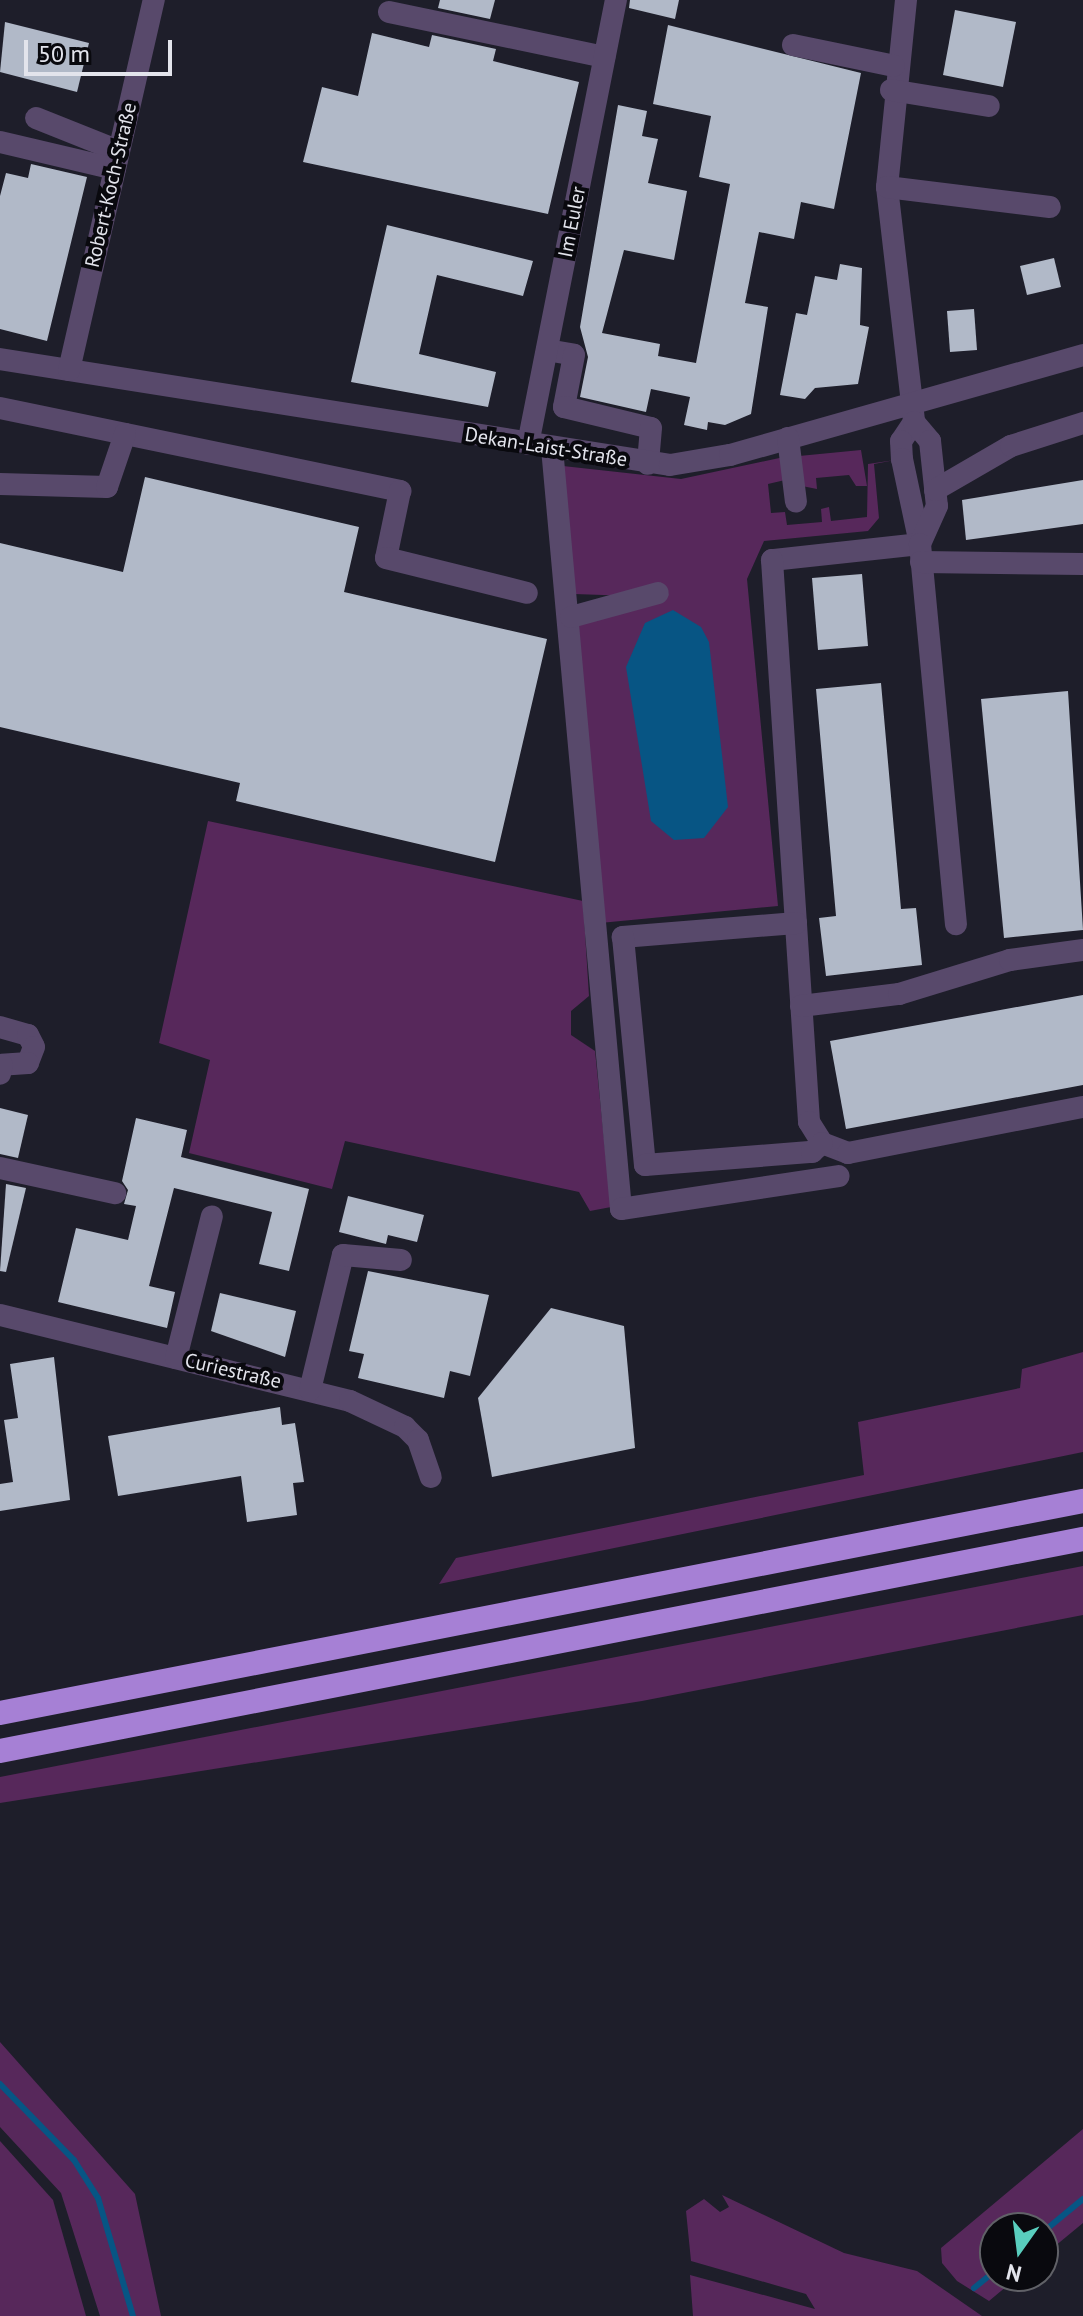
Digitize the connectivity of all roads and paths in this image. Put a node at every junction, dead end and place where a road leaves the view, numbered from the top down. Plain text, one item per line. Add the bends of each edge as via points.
1 (154, 0) edge
2 (616, 0) edge
3 (906, 0) edge
4 (389, 12) dead end
5 (793, 45) dead end
6 (604, 57) junction
7 (894, 66) junction
8 (891, 90) junction
9 (989, 106) dead end
10 (36, 118) dead end
11 (0, 142) edge
12 (117, 160) junction
13 (887, 187) junction
14 (1050, 207) dead end
15 (547, 350) junction
16 (1083, 355) edge
17 (0, 359) edge
18 (69, 370) junction
19 (0, 408) edge
20 (914, 412) junction
21 (1083, 423) edge
22 (125, 434) junction
23 (788, 438) junction
24 (528, 444) junction
25 (552, 448) junction
26 (648, 464) junction
27 (0, 484) edge
28 (935, 490) junction
29 (796, 502) dead end
30 (920, 553) junction
31 (1083, 564) edge
32 (527, 593) dead end
33 (658, 593) dead end
34 (571, 617) junction
35 (796, 923) junction
36 (956, 924) dead end
37 (1083, 950) edge
38 (801, 1006) junction
39 (0, 1027) edge
40 (0, 1074) edge
41 (1083, 1107) edge
42 (822, 1143) junction
43 (0, 1168) edge
44 (839, 1176) dead end
45 (115, 1193) dead end
46 (212, 1216) dead end
47 (401, 1260) dead end
48 (0, 1315) edge
49 (176, 1358) junction
50 (310, 1390) junction
51 (431, 1477) dead end
52 (1083, 1501) edge
53 (1083, 1539) edge
54 (0, 1713) edge
55 (0, 1751) edge

1 - 12 street, Robert-Koch-Straße
2 - 6 street, Im Euler
3 - 7 street
4 - 6 street
5 - 7 street
6 - 15 street, Im Euler
7 - 8 street
8 - 9 street
8 - 13 street
10 - 12 street
11 - 12 street
12 - 18 street, Robert-Koch-Straße
13 - 14 street
13 - 20 street
15 - 24 street, Im Euler
15 - 26 street via 574,355 564,407 651,428
16 - 20 street, Dekan-Laist-Straße
17 - 18 street, Dekan-Laist-Straße
18 - 24 street, Dekan-Laist-Straße
19 - 22 street
20 - 23 street, Dekan-Laist-Straße
20 - 28 street via 930,441
20 - 30 street via 901,441 907,505
21 - 28 street via 1011,446
22 - 27 street via 107,487
22 - 32 street via 400,491 386,558
23 - 26 street, Dekan-Laist-Straße via 696,462
23 - 29 street
24 - 25 street, Dekan-Laist-Straße
25 - 26 street, Dekan-Laist-Straße
25 - 34 street
28 - 30 street via 937,506
30 - 31 street
30 - 35 street via 772,560
30 - 36 street
33 - 34 street
34 - 44 street via 621,1209
35 - 38 street
35 - 42 street via 623,937 645,1165 812,1152
37 - 38 street via 1010,960 899,994
38 - 42 street via 809,1122
39 - 40 street via 28,1035 34,1047 28,1063 2,1065
41 - 42 street via 848,1153
43 - 45 street
46 - 49 street
47 - 50 street via 343,1255
48 - 49 street, Curiestraße
49 - 50 street, Curiestraße
50 - 51 street, Curiestraße via 405,1427 418,1440
52 - 54 highway
53 - 55 highway

